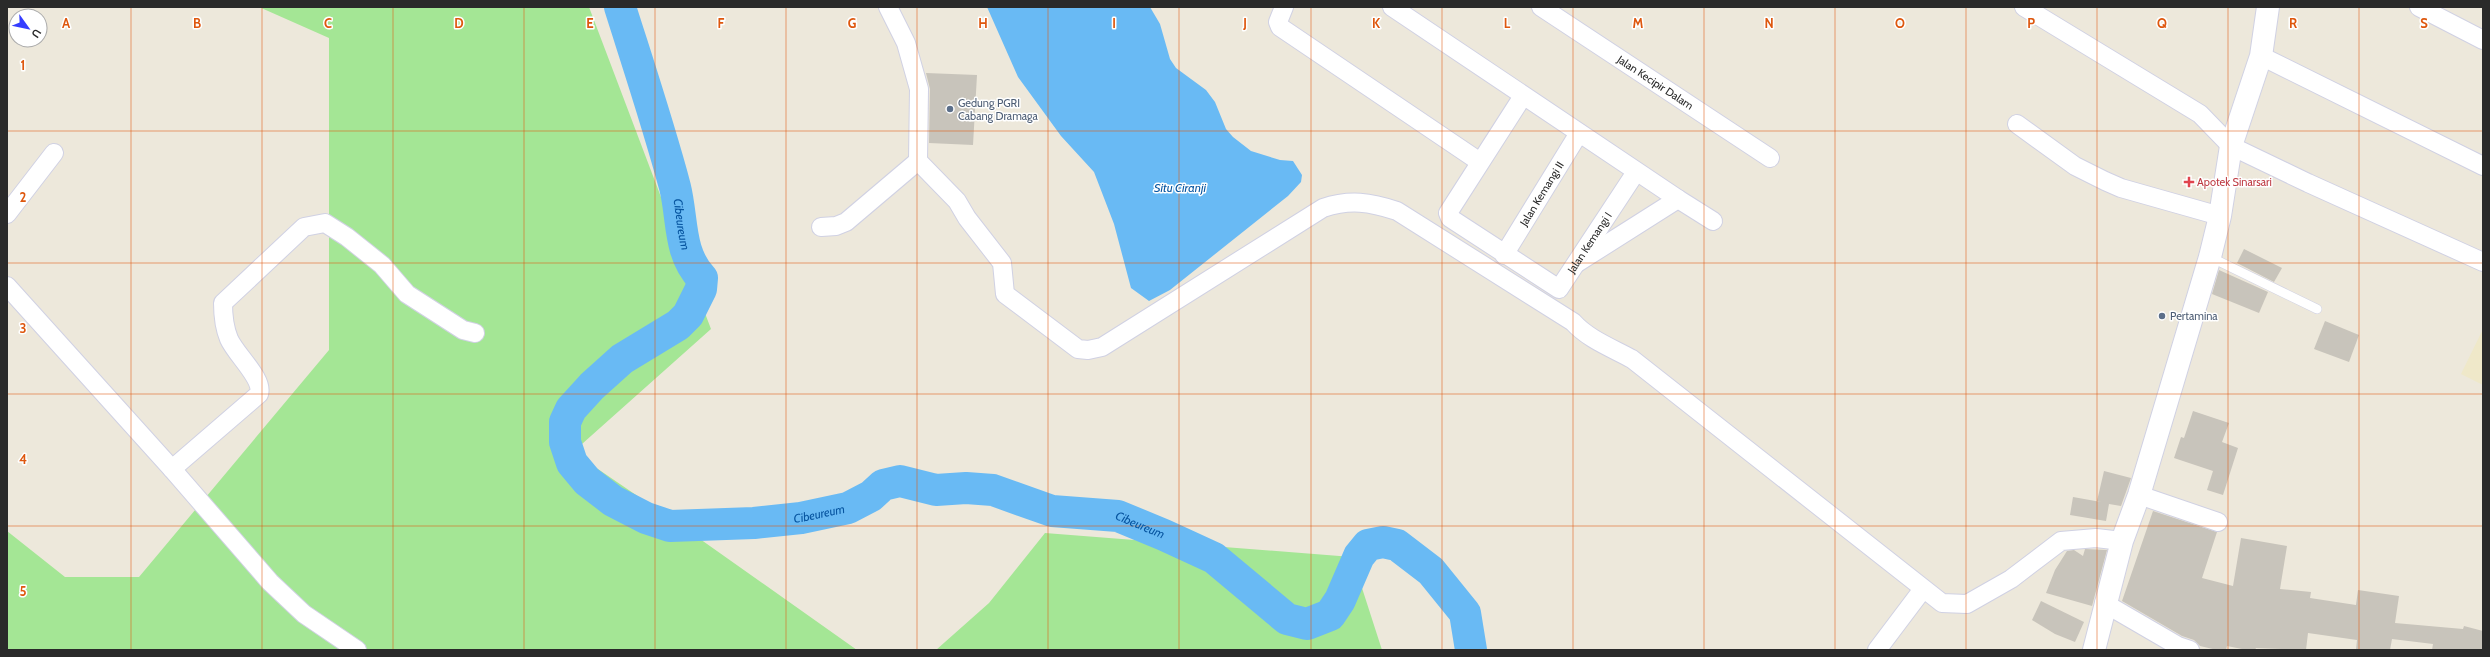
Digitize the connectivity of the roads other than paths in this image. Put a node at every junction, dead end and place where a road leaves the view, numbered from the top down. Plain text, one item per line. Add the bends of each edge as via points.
1 (888, 7) edge
2 (1284, 7) edge
3 (1392, 7) edge
4 (1541, 7) edge
5 (2024, 7) edge
6 (2268, 7) edge
7 (2419, 7) edge
8 (2483, 40) edge
9 (2261, 56) junction
10 (1523, 96) junction
11 (2016, 124) dead end
12 (1579, 133) junction
13 (2231, 146) junction
14 (54, 153) dead end
15 (1770, 158) dead end
16 (918, 161) junction
17 (1480, 162) junction
18 (2483, 166) edge
19 (1636, 172) junction
20 (1678, 199) junction
21 (7, 214) edge
22 (2220, 216) junction
23 (1713, 220) dead end
24 (821, 227) dead end
25 (1504, 254) junction
26 (2210, 257) junction
27 (2483, 262) edge
28 (1577, 263) junction
29 (7, 286) edge
30 (2316, 309) dead end
31 (476, 333) dead end
32 (172, 469) junction
33 (2139, 495) junction
34 (2218, 522) dead end
35 (2122, 541) junction
36 (1923, 589) junction
37 (2104, 603) junction
38 (357, 650) edge
39 (1877, 650) edge
40 (2094, 650) edge
41 (2190, 650) edge

1 - 16 street via 906,43 919,89
2 - 17 street via 1278,22 1280,27
3 - 10 street
4 - 15 street, Jalan Kecipir Dalam
5 - 13 street via 2200,114
6 - 9 street
7 - 8 street
9 - 13 street
9 - 18 street
10 - 12 street
10 - 17 street
11 - 22 street via 2075,166 2104,181
12 - 19 street
12 - 25 street, Jalan Kemangi II
13 - 22 street
13 - 27 street
14 - 21 street
16 - 24 street via 846,222
16 - 36 street via 957,201 967,218 1002,262 1005,294 1078,349 1102,347 1323,208 1340,202 1357,201 1397,211 1573,322 1601,343 1632,359
17 - 25 street via 1448,216
19 - 20 street
19 - 28 street, Jalan Kemangi I
20 - 23 street
20 - 28 street
22 - 26 street
25 - 28 street, Jalan Kemangi I via 1559,289
26 - 30 lane
26 - 33 street
29 - 32 street
31 - 32 street via 463,330 407,294 382,265 342,233 325,223 304,227 223,303 224,322 229,340 260,384 259,394
32 - 38 street via 270,582 304,614
33 - 34 street
33 - 35 street
35 - 36 street via 2096,538 2062,541 2011,579 1966,604 1942,603
35 - 37 street
36 - 39 street
37 - 40 street
37 - 41 street via 2173,643

